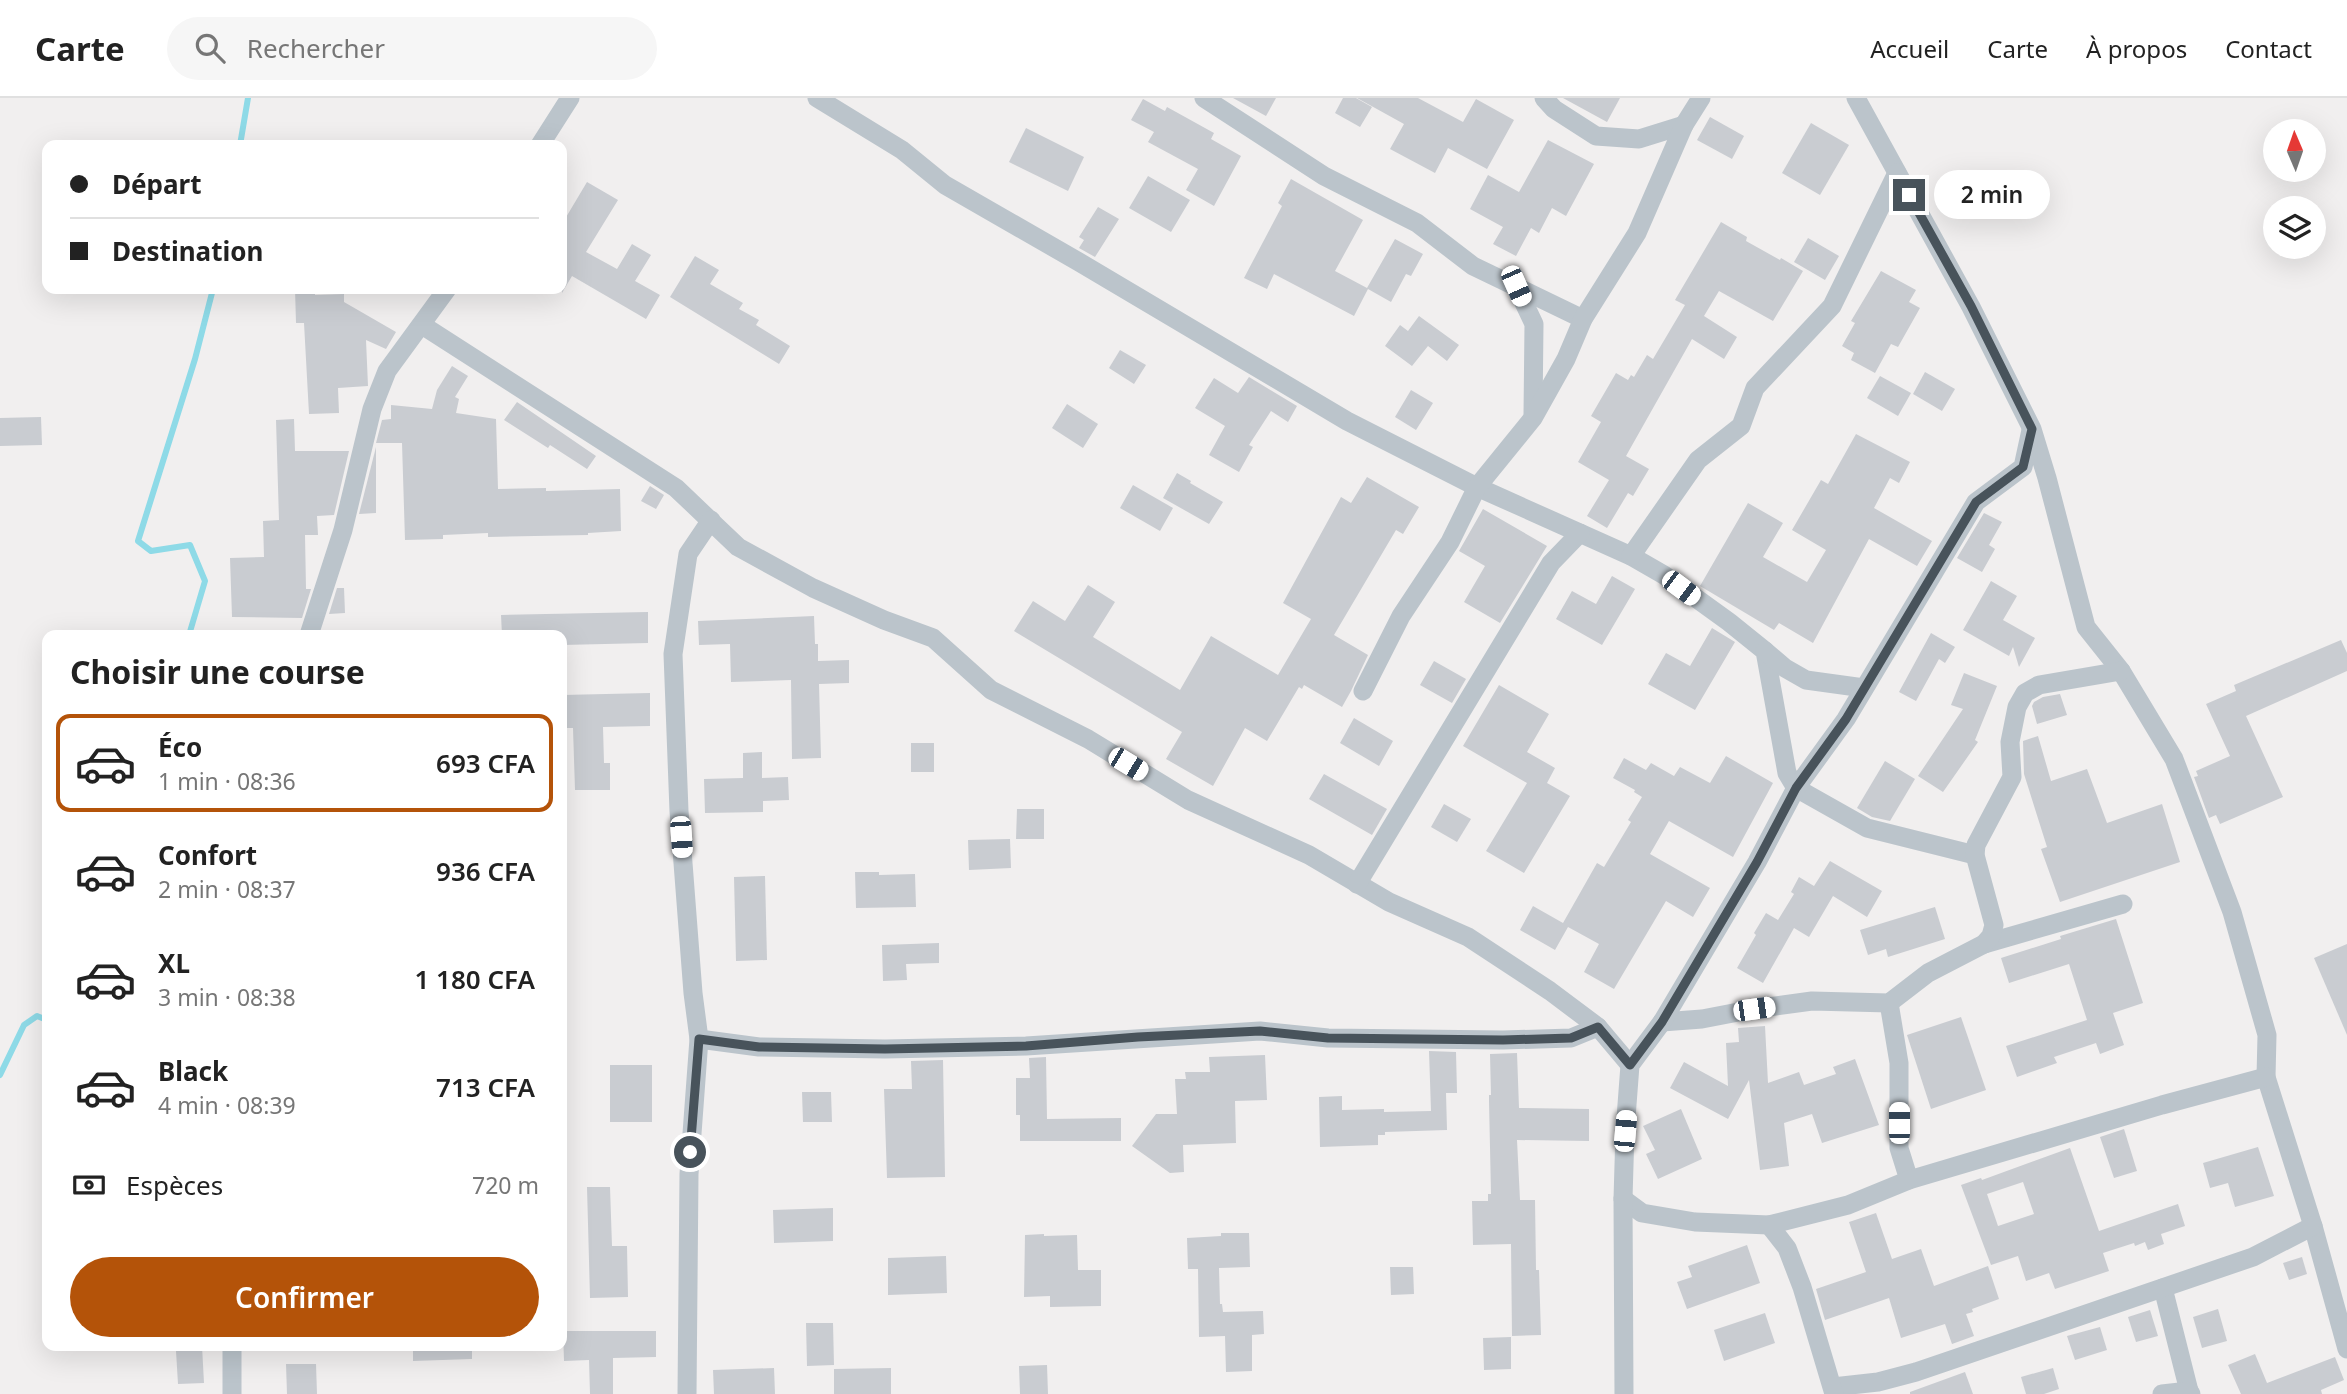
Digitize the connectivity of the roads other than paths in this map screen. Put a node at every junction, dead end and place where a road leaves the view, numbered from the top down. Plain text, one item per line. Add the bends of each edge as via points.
1 (570, 98) edge
2 (817, 98) edge
3 (1204, 98) edge
4 (1544, 98) edge
5 (1686, 98) edge
6 (1701, 98) edge
7 (1856, 98) edge
8 (1684, 125) junction
9 (543, 140) edge
10 (1897, 173) junction
11 (1516, 286) junction
12 (444, 294) edge
13 (1583, 319) junction
14 (422, 325) junction
15 (1533, 418) junction
16 (2032, 429) junction
17 (1477, 487) junction
18 (711, 520) junction
19 (1580, 533) junction
20 (1631, 556) junction
21 (311, 630) edge
22 (1765, 651) junction
23 (2121, 671) junction
24 (1864, 688) junction
25 (1363, 691) dead end
26 (1796, 788) junction
27 (1975, 855) junction
28 (1357, 884) junction
29 (2123, 904) dead end
30 (1984, 944) junction
31 (1889, 1003) junction
32 (1662, 1022) junction
33 (1598, 1027) junction
34 (699, 1039) junction
35 (1630, 1065) junction
36 (2266, 1077) junction
37 (1909, 1180) junction
38 (1623, 1199) junction
39 (1769, 1225) junction
40 (2313, 1226) junction
41 (2163, 1288) junction
42 (2347, 1349) edge
43 (232, 1351) edge
44 (1834, 1391) edge
45 (2190, 1392) edge
46 (232, 1394) edge
47 (688, 1394) edge
48 (1624, 1394) edge
49 (2162, 1394) edge

1 - 9 street
2 - 17 street via 902,150 944,185 1347,421
3 - 11 street via 1324,176 1416,223 1474,266
4 - 8 street via 1596,136 1639,139
5 - 8 street
6 - 8 street
7 - 10 street
8 - 13 street via 1637,233
10 - 16 street
10 - 20 street via 1832,306 1755,388 1741,426 1698,460
11 - 13 street
11 - 15 street via 1534,324
12 - 14 street
13 - 15 street
14 - 18 street via 676,488
14 - 21 street via 387,371 372,409 343,530
15 - 17 street
16 - 23 street via 2086,627
16 - 24 street via 2023,467 1976,502
17 - 19 street
17 - 25 street
18 - 28 street via 738,547 813,588 933,638 991,690 1088,739 1188,800 1309,855
18 - 34 street via 688,554 673,654 680,824
19 - 20 street
19 - 28 street via 1544,574
20 - 22 street via 1664,575
22 - 24 street via 1806,680
22 - 26 street via 1787,772
23 - 27 street via 2039,685 2025,693 2017,707 2010,743 2012,777
23 - 36 street via 2174,759 2232,912 2267,1035
24 - 26 street
26 - 27 street via 1867,828
26 - 32 street
27 - 30 street via 1994,925
28 - 33 street via 1468,937
29 - 30 street
30 - 31 street via 1928,974
31 - 32 street via 1812,1002
31 - 37 street via 1899,1063 1899,1148
32 - 35 street
33 - 34 street via 1571,1038 1328,1038 1260,1031 1026,1046 885,1049 759,1047
33 - 35 street
34 - 47 street via 689,1163
35 - 38 street
36 - 37 street
36 - 40 street
37 - 39 street via 1848,1205
38 - 39 street via 1642,1213 1695,1222
38 - 48 street
39 - 44 street via 1787,1248
40 - 41 street via 2253,1257
40 - 42 street
41 - 44 street via 1916,1372
41 - 45 street
43 - 46 street
45 - 49 street

